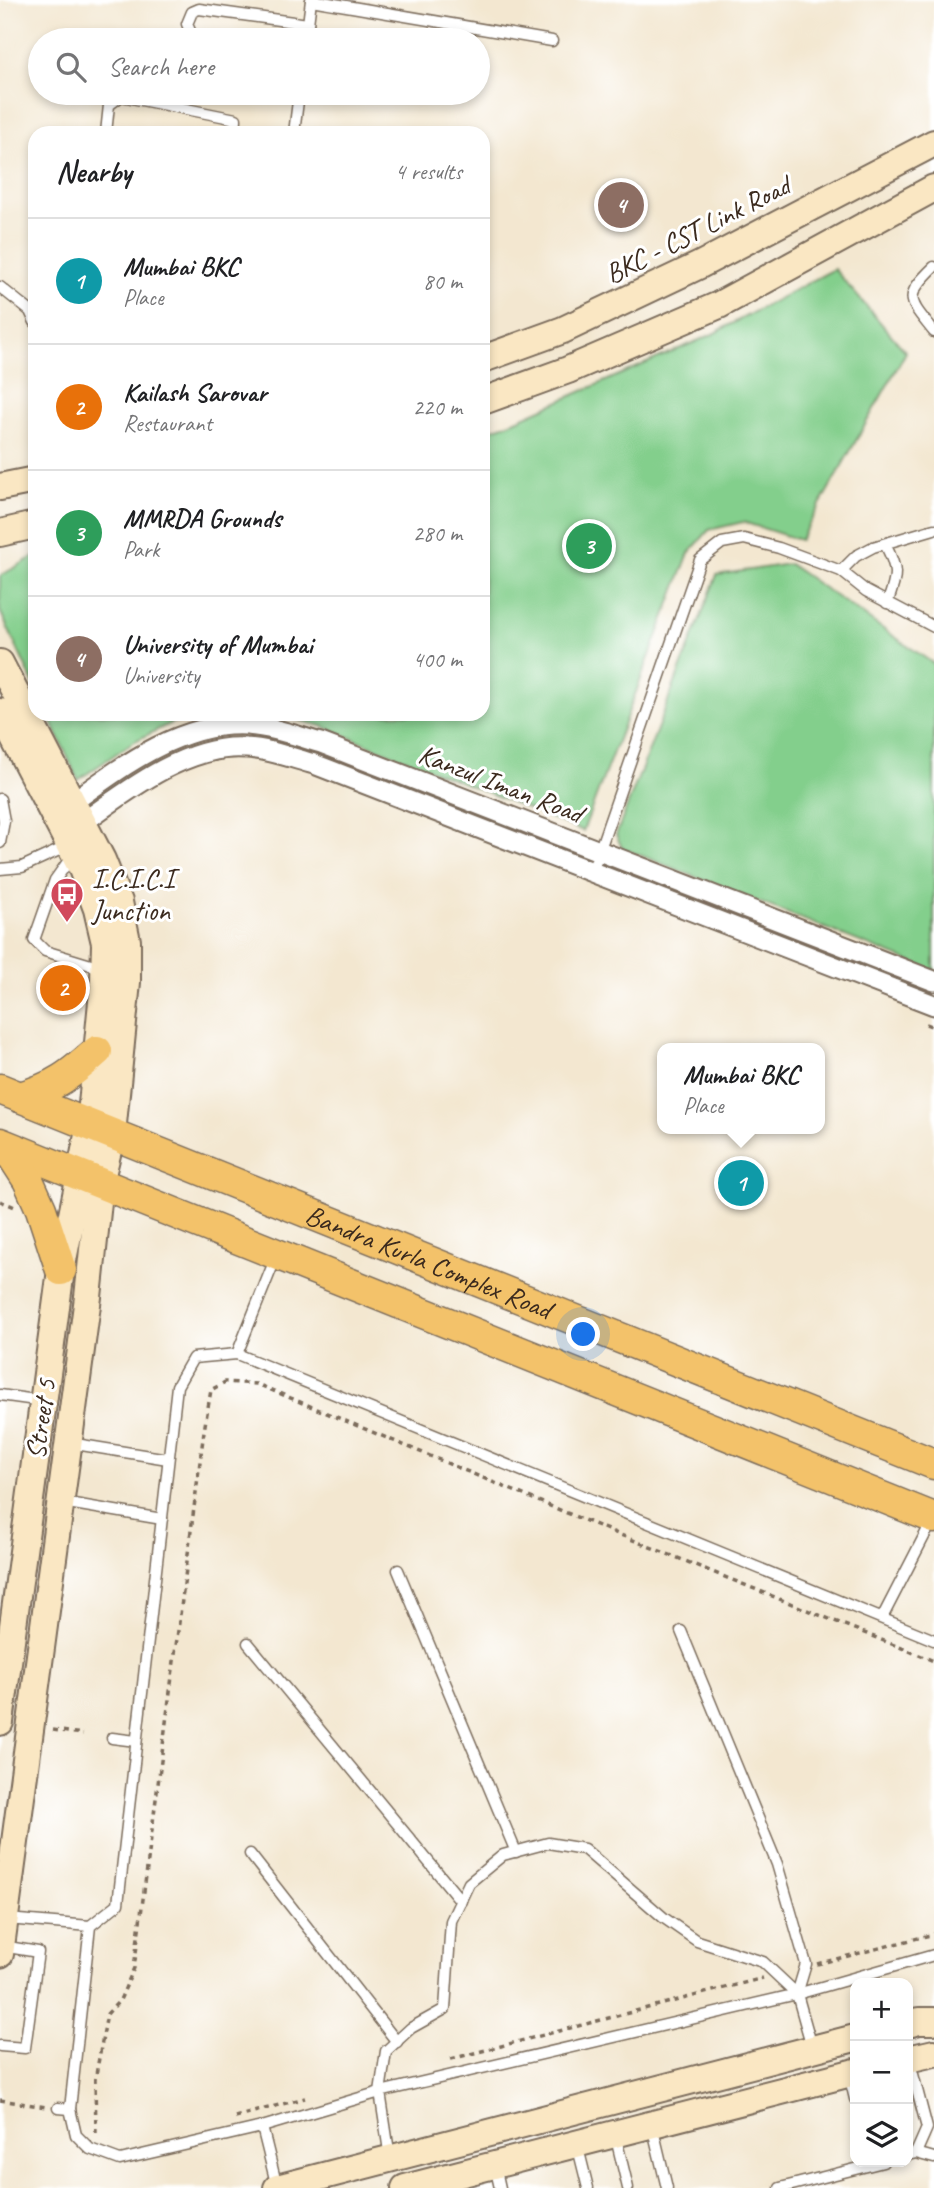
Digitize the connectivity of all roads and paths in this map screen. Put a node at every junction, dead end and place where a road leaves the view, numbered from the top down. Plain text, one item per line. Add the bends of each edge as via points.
1 (311, 0) edge
2 (308, 24) junction
3 (189, 28) edge
4 (308, 28) edge
5 (476, 28) edge
6 (490, 30) edge
7 (552, 41) dead end
8 (109, 105) edge
9 (166, 105) edge
10 (298, 105) edge
11 (107, 126) edge
12 (236, 126) edge
13 (295, 126) edge
14 (934, 143) edge
15 (934, 188) edge
16 (934, 267) edge
17 (934, 281) edge
18 (0, 287) edge
19 (28, 309) edge
20 (934, 332) edge
21 (490, 356) edge
22 (512, 390) junction
23 (490, 398) edge
24 (28, 481) edge
25 (0, 487) edge
26 (28, 527) edge
27 (934, 529) edge
28 (0, 533) edge
29 (885, 544) junction
30 (841, 571) junction
31 (887, 603) junction
32 (934, 627) edge
33 (0, 663) edge
34 (0, 712) edge
35 (0, 799) edge
36 (69, 829) junction
37 (0, 843) edge
38 (600, 851) junction
39 (0, 869) edge
40 (592, 872) junction
41 (105, 969) junction
42 (934, 981) edge
43 (934, 1005) edge
44 (921, 1022) dead end
45 (934, 1027) edge
46 (97, 1051) junction
47 (10, 1093) edge
48 (101, 1130) junction
49 (3, 1145) edge
50 (89, 1179) junction
51 (0, 1201) edge
52 (20, 1209) dead end
53 (277, 1254) junction
54 (61, 1270) junction
55 (237, 1354) junction
56 (0, 1395) edge
57 (43, 1401) junction
58 (69, 1443) junction
59 (169, 1460) junction
60 (934, 1464) edge
61 (61, 1502) junction
62 (934, 1518) edge
63 (162, 1519) junction
64 (398, 1570) dead end
65 (882, 1618) junction
66 (681, 1631) dead end
67 (934, 1640) edge
68 (248, 1643) dead end
69 (5, 1655) edge
70 (40, 1660) junction
71 (934, 1661) edge
72 (0, 1721) edge
73 (30, 1726) junction
74 (83, 1734) dead end
75 (112, 1738) dead end
76 (136, 1741) junction
77 (516, 1852) junction
78 (250, 1854) dead end
79 (461, 1901) junction
80 (5, 1919) junction
81 (90, 1926) junction
82 (934, 1934) edge
83 (1, 1950) edge
84 (934, 1955) edge
85 (805, 1968) junction
86 (776, 1975) junction
87 (797, 1994) junction
88 (934, 2021) edge
89 (913, 2023) edge
90 (850, 2039) edge
91 (397, 2042) junction
92 (0, 2046) edge
93 (813, 2049) junction
94 (934, 2053) edge
95 (913, 2058) edge
96 (448, 2060) dead end
97 (913, 2077) edge
98 (850, 2083) edge
99 (380, 2092) junction
100 (313, 2095) dead end
101 (0, 2100) edge
102 (58, 2108) joint
103 (70, 2109) junction
104 (233, 2118) dead end
105 (652, 2124) junction
106 (262, 2127) junction
107 (615, 2134) junction
108 (104, 2141) dead end
109 (577, 2144) junction
110 (913, 2152) edge
111 (913, 2154) edge
112 (934, 2158) edge
113 (390, 2159) junction
114 (857, 2167) edge
115 (497, 2176) edge
116 (277, 2188) edge
117 (405, 2188) edge
118 (588, 2188) edge
119 (628, 2188) edge
120 (667, 2188) edge
121 (780, 2188) edge

1 - 2 lane
1 - 5 lane
2 - 3 lane via 199,9 192,12
2 - 4 lane
6 - 7 lane
8 - 11 lane
9 - 12 lane via 236,119
10 - 13 lane
14 - 21 street, BKC - CST Link Road via 700,265 563,330
15 - 22 street via 719,305
16 - 17 lane
16 - 20 lane via 914,289 911,300
18 - 19 lane
21 - 22 street
22 - 23 street
24 - 25 street
26 - 28 street
27 - 29 lane
29 - 30 lane via 856,556
29 - 31 lane via 896,574
30 - 31 lane
30 - 38 lane via 744,539 722,543 700,560
31 - 32 lane
33 - 36 street
34 - 36 street via 13,747
35 - 37 lane via 5,821
36 - 38 street, Kanzul Iman Road via 144,754 181,737 245,725 321,743
36 - 39 lane via 22,867
36 - 40 street, Kanzul Iman Road via 155,774 190,758 244,747 314,764
36 - 41 street via 97,909
36 - 41 lane via 34,940 45,951
36 - 48 street via 102,860 119,902 127,941 127,982
38 - 40 lane
38 - 42 street, Kanzul Iman Road
40 - 43 street, Kanzul Iman Road
41 - 46 street
44 - 45 path
46 - 47 main road via 68,1077 44,1090
46 - 48 street
47 - 48 main road, Bandra Kurla Complex Road
48 - 50 street
48 - 60 main road, Bandra Kurla Complex Road
49 - 50 main road, Bandra Kurla Complex Road
49 - 54 main road via 28,1180
50 - 53 main road, Bandra Kurla Complex Road
50 - 54 street, Street 5
50 - 58 street, Street 5 via 88,1297
51 - 52 path
53 - 55 lane
53 - 62 main road, Bandra Kurla Complex Road
54 - 57 street, Street 5
55 - 59 lane via 193,1358 177,1385
55 - 65 lane
56 - 57 lane
57 - 69 street, Street 5
58 - 59 lane
58 - 61 street, Street 5
59 - 63 lane
61 - 63 lane
61 - 70 street, Street 5
62 - 65 lane
63 - 76 lane
64 - 77 lane
65 - 67 lane
66 - 85 lane via 777,1864
68 - 79 lane
69 - 70 street
69 - 72 street, Street 5
70 - 73 street, Street 5
71 - 108 path via 257,1384 225,1382 211,1390 134,1968 120,2000 107,2014 95,2080 94,2131
73 - 74 path
73 - 80 street, Street 5
75 - 76 lane
76 - 81 lane via 118,1904
77 - 79 lane via 503,1855 469,1884
77 - 86 lane via 548,1843 584,1849 696,1941 763,1962
78 - 91 lane
79 - 91 lane via 451,1922 445,2009 411,2028
80 - 81 lane
80 - 83 street, Street 5
81 - 103 lane
82 - 85 path
83 - 92 lane via 38,1952 25,2048
84 - 87 lane
85 - 87 lane
86 - 87 lane
86 - 96 path
87 - 93 lane
87 - 99 lane
88 - 89 street
90 - 93 street
91 - 99 lane via 386,2051
93 - 113 street
94 - 95 street
97 - 110 lane via 927,2128
98 - 105 street
99 - 106 lane
99 - 113 lane
100 - 104 path
101 - 102 path
102 - 103 lane
103 - 106 lane via 76,2135 90,2149 120,2160
105 - 107 street
105 - 120 lane
106 - 116 lane
107 - 109 street
107 - 119 lane
109 - 115 street
109 - 118 lane
111 - 112 lane
113 - 116 street
114 - 121 lane
115 - 117 street

